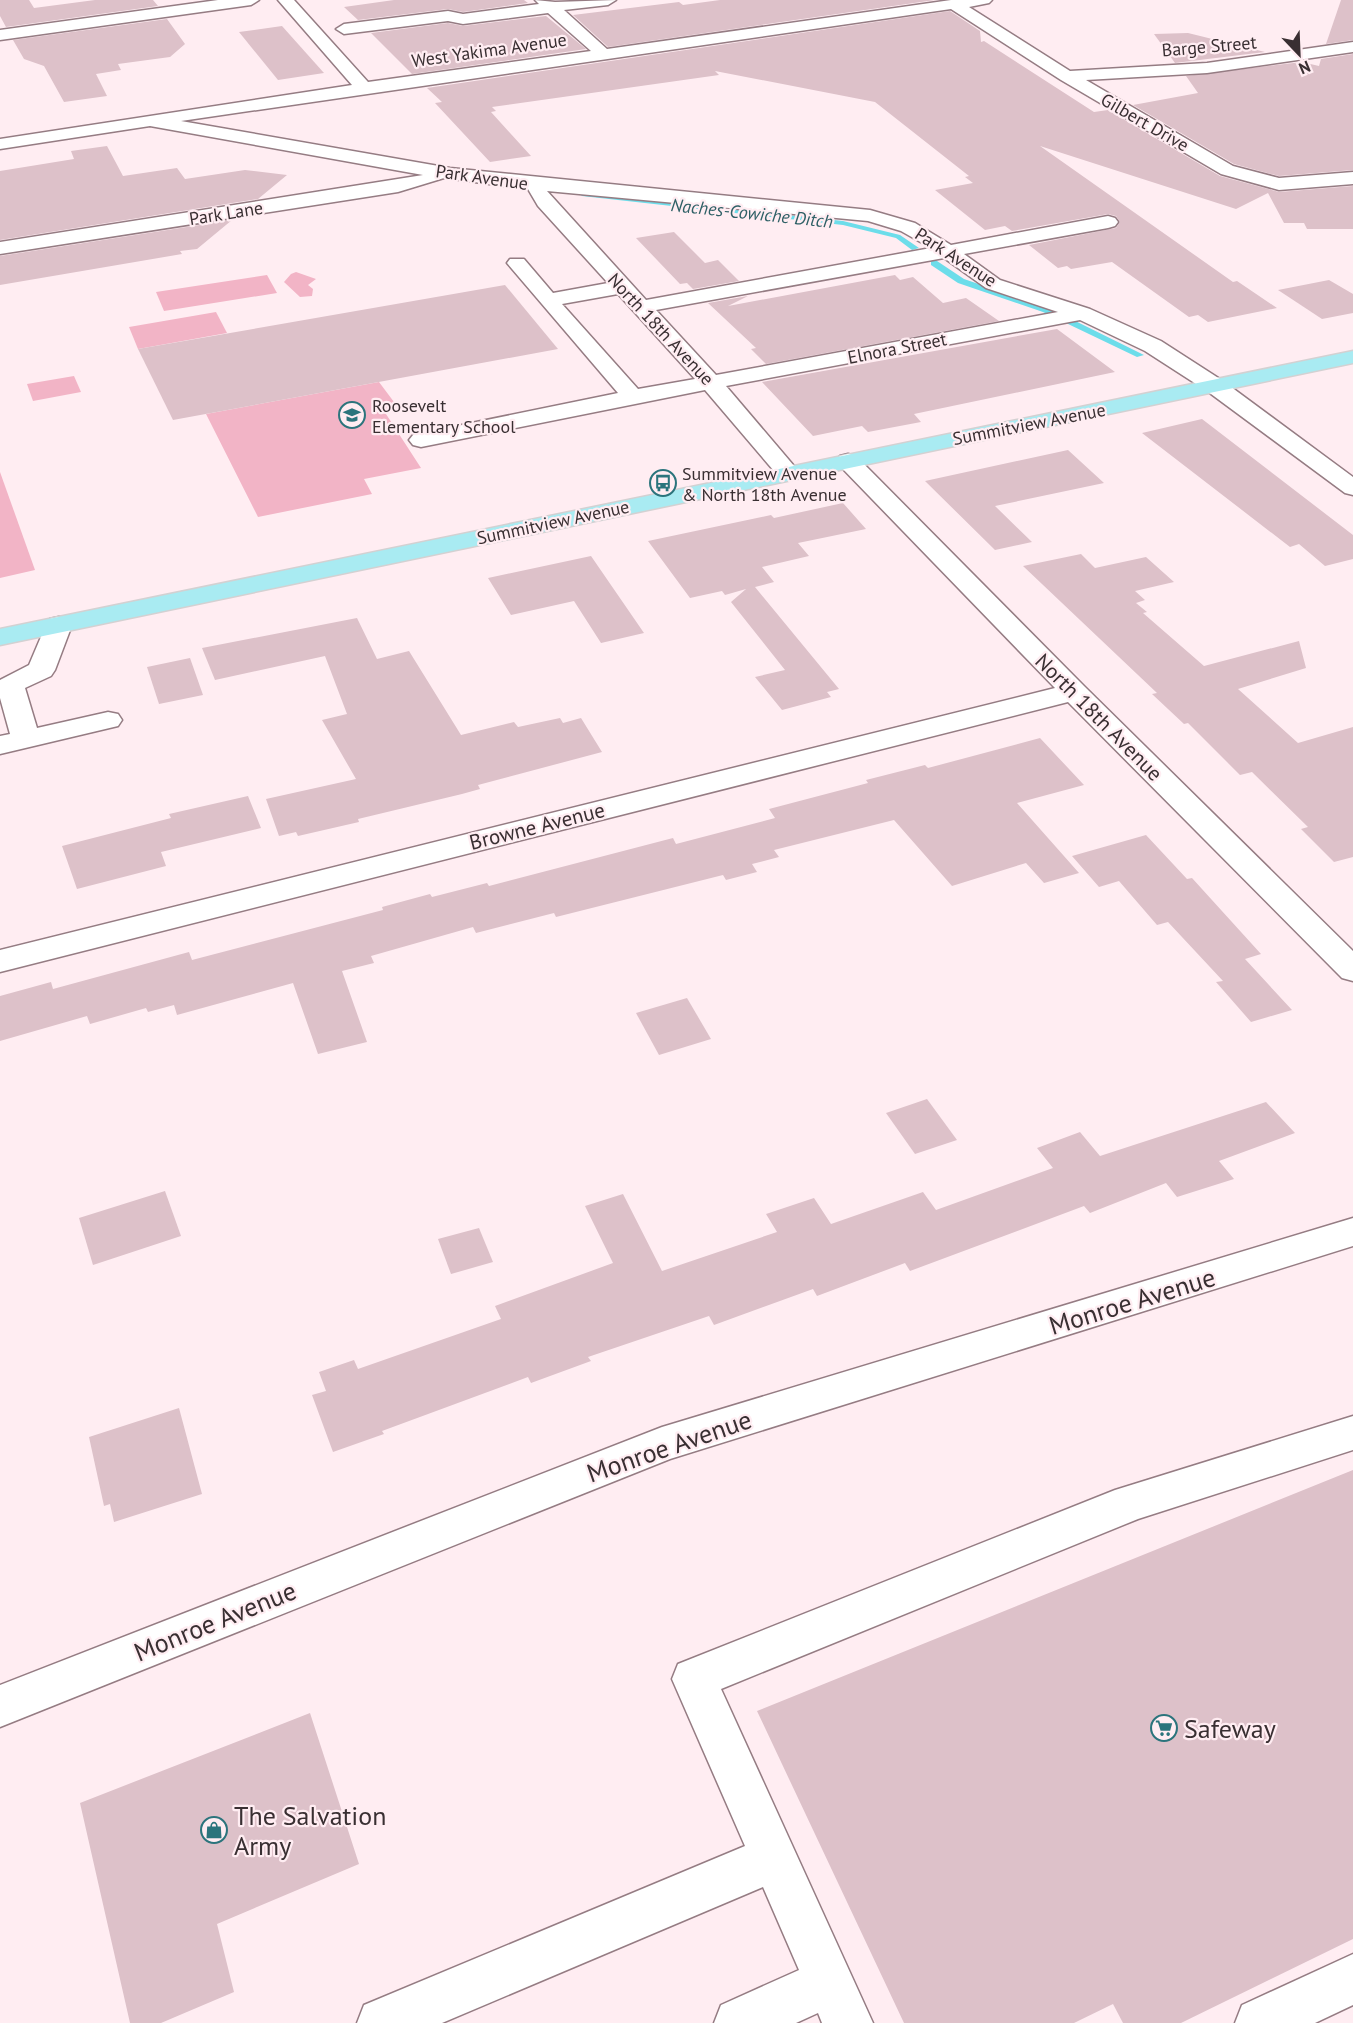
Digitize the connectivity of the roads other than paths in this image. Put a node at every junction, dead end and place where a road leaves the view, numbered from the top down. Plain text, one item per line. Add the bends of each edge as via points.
1 (251, 0) edge
2 (286, 0) edge
3 (608, 0) edge
4 (984, 0) edge
5 (233, 1) edge
6 (547, 4) edge
7 (955, 4) junction
8 (344, 29) dead end
9 (0, 35) edge
10 (1353, 47) edge
11 (604, 54) junction
12 (1067, 76) junction
13 (364, 88) junction
14 (150, 121) junction
15 (0, 144) edge
16 (450, 174) junction
17 (1353, 178) edge
18 (534, 184) junction
19 (1108, 222) dead end
20 (0, 248) edge
21 (948, 251) junction
22 (517, 263) dead end
23 (622, 287) junction
24 (548, 300) junction
25 (641, 307) junction
26 (1069, 315) junction
27 (1353, 357) edge
28 (711, 383) junction
29 (1215, 386) junction
30 (633, 397) junction
31 (421, 440) dead end
32 (848, 461) junction
33 (788, 473) junction
34 (1353, 488) edge
35 (59, 625) junction
36 (0, 637) edge
37 (1074, 692) junction
38 (108, 720) dead end
39 (13, 742) edge
40 (0, 961) edge
41 (1353, 970) edge
42 (1353, 1232) edge
43 (1353, 1433) edge
44 (0, 1706) edge
45 (774, 1858) junction
46 (1353, 1978) edge
47 (839, 2003) edge
48 (382, 2023) edge
49 (739, 2023) edge
50 (1260, 2023) edge

1 - 5 street
2 - 13 street
3 - 6 street
4 - 7 street, West Yakima Avenue
5 - 9 street
6 - 8 street via 463,19 448,16
6 - 11 street
7 - 11 street, West Yakima Avenue
7 - 12 street, Gilbert Drive
10 - 12 street, Barge Street via 1207,68
11 - 13 street, West Yakima Avenue
12 - 17 street, Gilbert Drive via 1227,170 1279,184
13 - 14 street, West Yakima Avenue
14 - 15 street, West Yakima Avenue
14 - 16 street, Park Avenue
16 - 18 street, Park Avenue
16 - 20 street, Park Lane via 398,186
18 - 21 street, Park Avenue via 870,216 908,227
18 - 23 street, North 18th Avenue via 545,202
19 - 21 street
21 - 25 street
21 - 26 street, Park Avenue via 993,284
22 - 24 street
23 - 24 street
23 - 25 street, North 18th Avenue
24 - 30 street
25 - 28 street, North 18th Avenue
26 - 28 street, Elnora Street
26 - 29 street, Park Avenue via 1153,346
27 - 29 main road, Summitview Avenue
28 - 30 street, Elnora Street
28 - 33 street, North 18th Avenue
29 - 32 main road, Summitview Avenue
29 - 34 street, Park Avenue
30 - 31 street, Elnora Street
32 - 33 main road, Summitview Avenue
32 - 37 street, North 18th Avenue
33 - 35 main road, Summitview Avenue
35 - 36 main road, Summitview Avenue
35 - 39 street via 41,670 10,685
37 - 40 street, Browne Avenue
37 - 41 street, North 18th Avenue
38 - 39 street
42 - 44 street, Monroe Avenue via 662,1444
43 - 45 street via 1130,1503 694,1679
45 - 47 street
45 - 48 street
46 - 50 street
47 - 49 street

